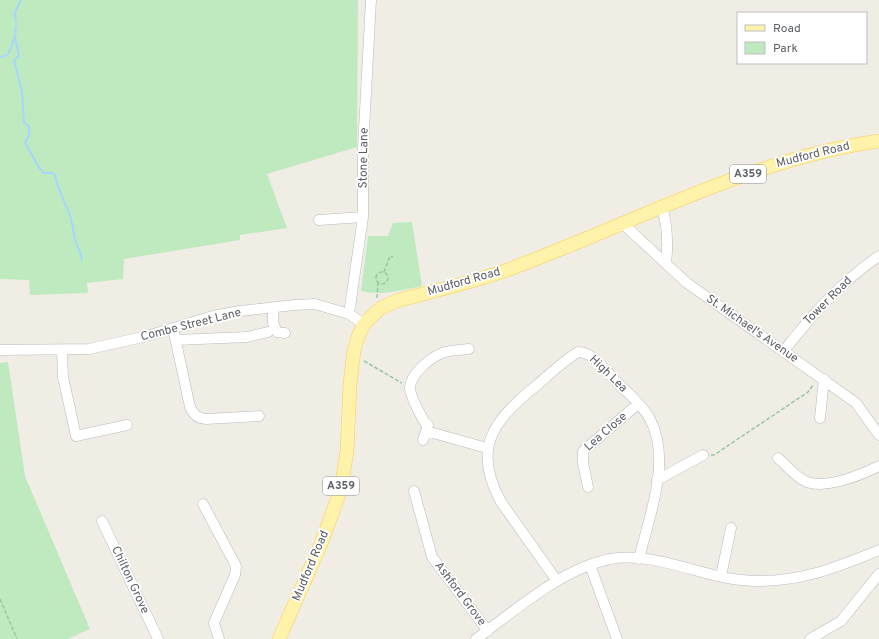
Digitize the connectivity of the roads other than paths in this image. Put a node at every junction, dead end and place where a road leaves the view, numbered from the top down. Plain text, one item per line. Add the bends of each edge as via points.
1 (371, 0) edge
2 (879, 141) edge
3 (662, 207) junction
4 (363, 217) junction
5 (319, 220) dead end
6 (622, 223) junction
7 (879, 256) edge
8 (666, 263) junction
9 (273, 308) junction
10 (349, 314) junction
11 (364, 324) junction
12 (173, 328) junction
13 (268, 332) dead end
14 (285, 333) dead end
15 (176, 340) junction
16 (469, 349) dead end
17 (0, 350) edge
18 (62, 350) junction
19 (783, 352) junction
20 (822, 378) junction
21 (638, 404) junction
22 (260, 416) dead end
23 (820, 418) dead end
24 (129, 424) dead end
25 (879, 435) edge
26 (487, 448) junction
27 (703, 455) road end
28 (778, 458) dead end
29 (879, 466) edge
30 (657, 480) junction
31 (588, 487) dead end
32 (414, 491) dead end
33 (204, 504) dead end
34 (102, 521) dead end
35 (731, 528) dead end
36 (879, 550) edge
37 (639, 559) junction
38 (590, 565) junction
39 (879, 574) edge
40 (720, 576) junction
41 (557, 581) junction
42 (488, 631) junction
43 (158, 639) edge
44 (219, 639) edge
45 (280, 639) edge
46 (476, 639) edge
47 (617, 639) edge
48 (810, 639) edge

1 - 4 street, Stone Lane via 363,148
2 - 3 main road, Mudford Road / A359 via 793,159 754,171
3 - 6 main road, Mudford Road / A359
3 - 8 street via 668,250
4 - 5 street
4 - 10 street, Stone Lane
6 - 8 street, St. Michael's Avenue
6 - 11 main road, Mudford Road / A359 via 506,271 396,301 381,308
7 - 19 street, Tower Road via 834,293
8 - 19 street, St. Michael's Avenue via 687,283
9 - 10 street, Combe Street Lane via 315,304
9 - 12 street, Combe Street Lane via 213,316
9 - 14 street via 273,323 277,332
10 - 11 street, Combe Street Lane
11 - 45 main road, Mudford Road / A359 via 353,355 347,451 341,489 321,544
12 - 15 street
12 - 18 street, Combe Street Lane via 110,345
13 - 15 street via 248,337
15 - 22 street via 190,407 199,418
16 - 26 street via 443,353 432,360 413,378 410,388 425,431
17 - 18 street, Combe Street Lane
18 - 24 street via 63,377 76,436
19 - 20 street, St. Michael's Avenue
20 - 23 street
20 - 25 street, St. Michael's Avenue via 856,403
21 - 26 street, High Lea via 590,354 578,352 506,412 497,423
21 - 30 street, High Lea via 649,418 658,439 660,459
21 - 31 street, Lea Close via 583,451
26 - 41 street, High Lea via 489,475 494,489
27 - 30 street
28 - 29 street via 801,479 819,483 838,481
30 - 37 street, High Lea
32 - 42 street, Ashford Grove via 432,557
33 - 44 street via 236,566 235,575 213,626
34 - 43 street, Chilton Grove
35 - 40 street
36 - 40 street via 838,567 798,578 741,580
37 - 38 street via 613,559
37 - 40 street via 680,565
38 - 41 street
38 - 47 street
39 - 48 street via 841,621
41 - 42 street
42 - 46 street

